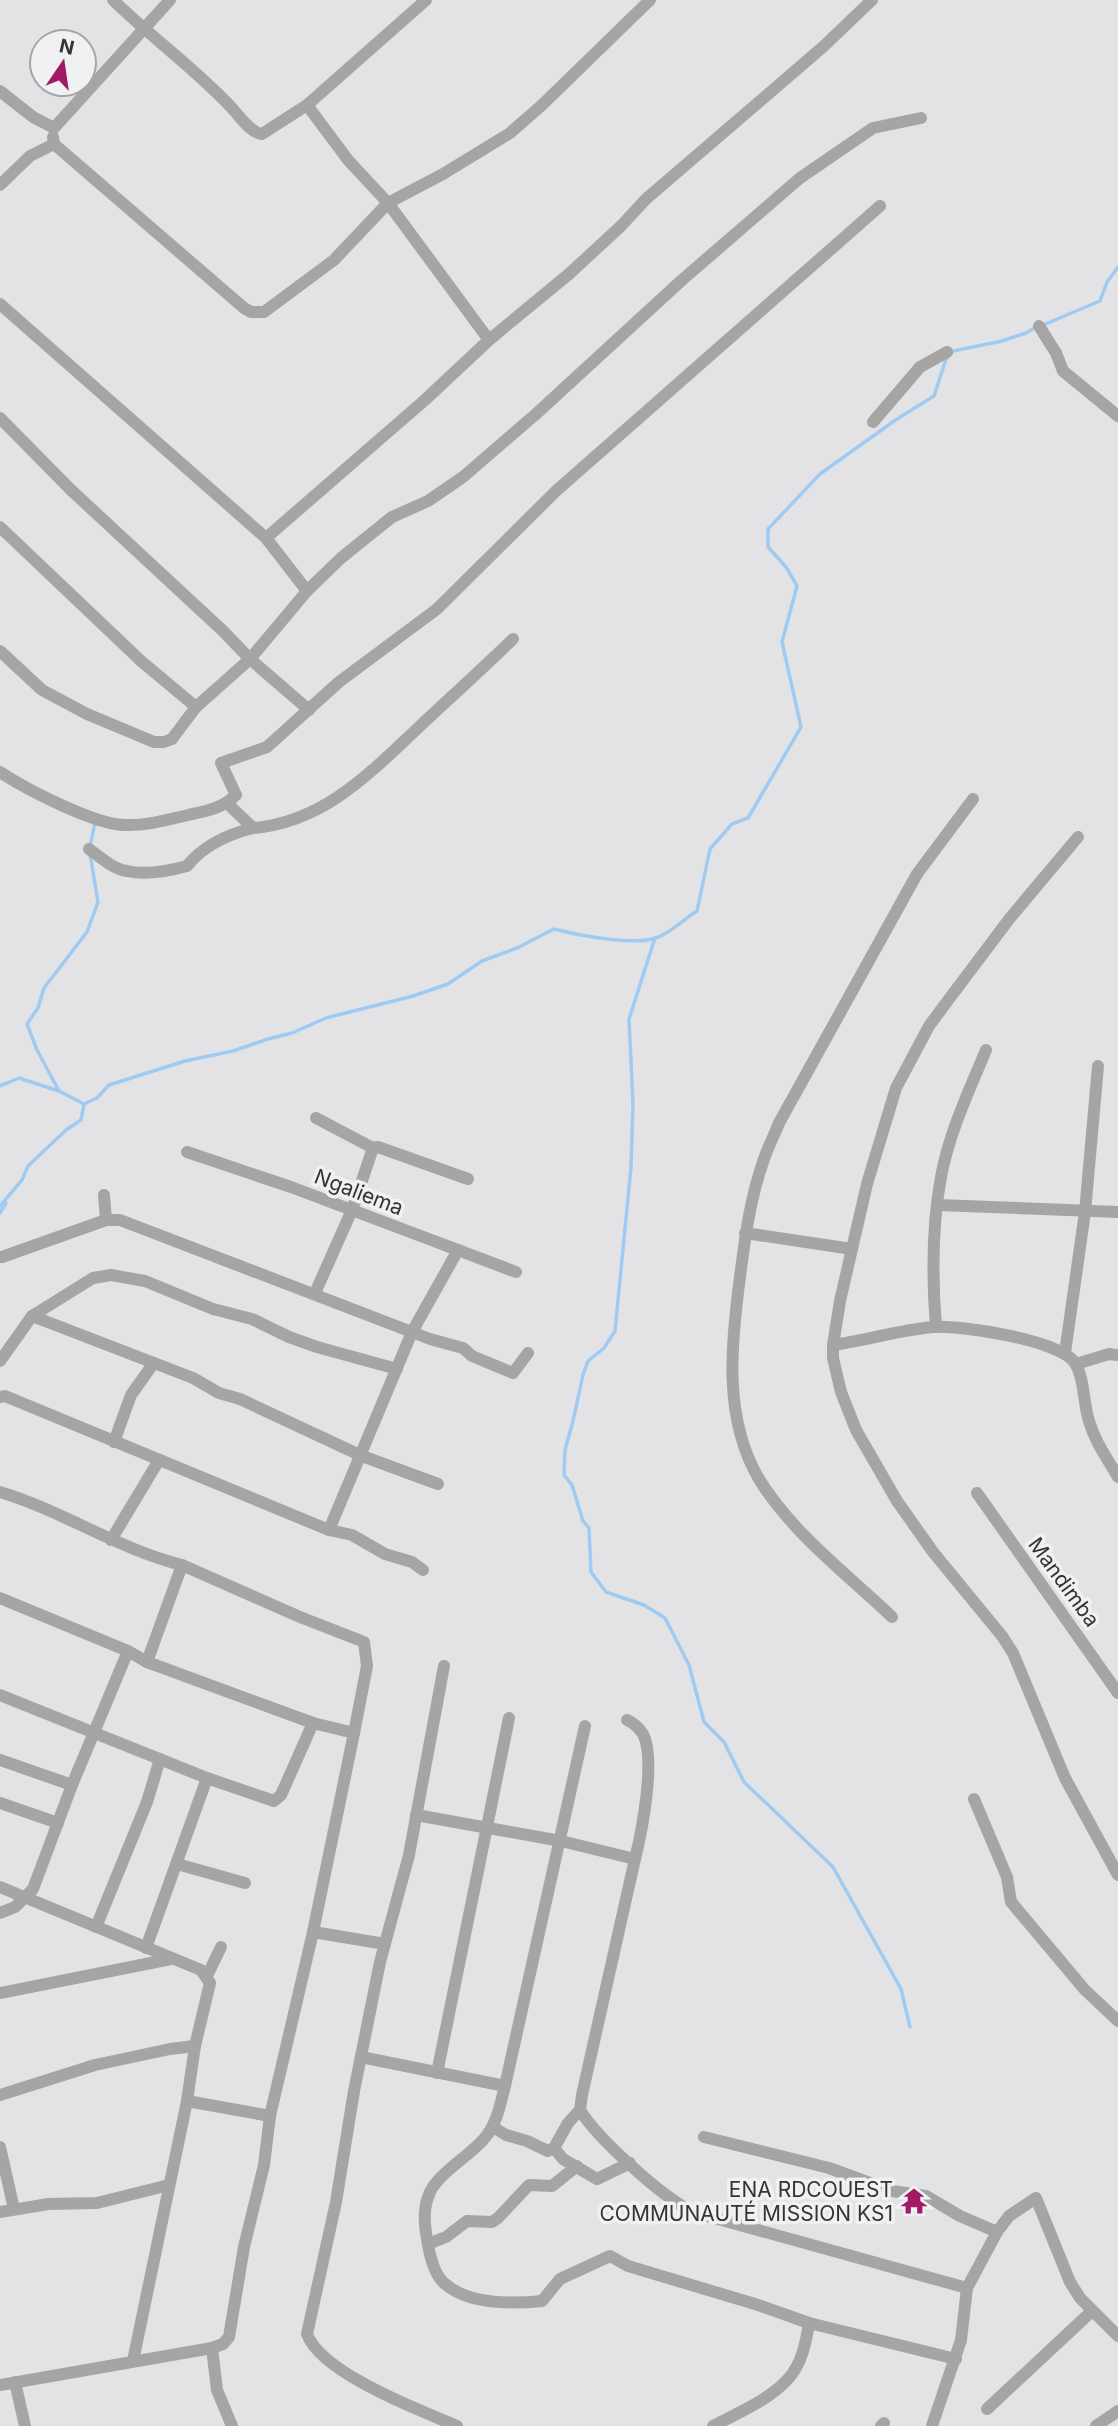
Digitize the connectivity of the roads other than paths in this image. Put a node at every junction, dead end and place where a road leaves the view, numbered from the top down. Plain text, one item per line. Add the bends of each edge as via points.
1 (113, 0) edge
2 (170, 0) edge
3 (426, 0) edge
4 (650, 0) edge
5 (872, 0) edge
6 (142, 29) junction
7 (0, 91) edge
8 (307, 105) junction
9 (921, 118) dead end
10 (54, 128) junction
11 (54, 144) junction
12 (0, 185) edge
13 (388, 203) junction
14 (880, 206) dead end
15 (0, 304) edge
16 (1039, 326) dead end
17 (489, 340) junction
18 (947, 352) dead end
19 (1118, 416) edge
20 (0, 418) edge
21 (873, 422) dead end
22 (0, 527) edge
23 (266, 538) junction
24 (307, 592) junction
25 (513, 639) dead end
26 (0, 651) edge
27 (250, 659) junction
28 (196, 707) junction
29 (309, 710) junction
30 (0, 772) edge
31 (973, 799) dead end
32 (227, 803) junction
33 (253, 828) junction
34 (1078, 837) dead end
35 (89, 849) dead end
36 (986, 1050) dead end
37 (1098, 1066) dead end
38 (316, 1118) dead end
39 (373, 1148) junction
40 (187, 1152) dead end
41 (468, 1179) dead end
42 (104, 1195) dead end
43 (938, 1205) junction
44 (352, 1210) junction
45 (1085, 1212) junction
46 (1118, 1212) edge
47 (106, 1220) junction
48 (745, 1233) junction
49 (852, 1249) junction
50 (458, 1250) junction
51 (2, 1257) dead end
52 (516, 1272) dead end
53 (315, 1293) junction
54 (32, 1317) junction
55 (936, 1327) junction
56 (412, 1332) junction
57 (834, 1345) junction
58 (528, 1353) dead end
59 (1065, 1353) junction
60 (1118, 1355) edge
61 (0, 1361) edge
62 (153, 1364) junction
63 (1076, 1364) junction
64 (397, 1369) junction
65 (0, 1397) edge
66 (114, 1442) junction
67 (362, 1455) junction
68 (159, 1460) junction
69 (1118, 1477) edge
70 (438, 1484) dead end
71 (0, 1492) edge
72 (977, 1493) dead end
73 (329, 1530) junction
74 (111, 1539) junction
75 (182, 1565) junction
76 (423, 1570) dead end
77 (0, 1598) edge
78 (892, 1617) dead end
79 (128, 1651) junction
80 (147, 1662) junction
81 (444, 1666) dead end
82 (1118, 1693) edge
83 (0, 1695) edge
84 (509, 1718) dead end
85 (627, 1720) dead end
86 (313, 1723) junction
87 (585, 1727) dead end
88 (354, 1732) junction
89 (93, 1734) junction
90 (160, 1759) junction
91 (0, 1760) edge
92 (207, 1778) junction
93 (72, 1785) junction
94 (974, 1799) dead end
95 (0, 1803) edge
96 (416, 1815) junction
97 (58, 1823) junction
98 (486, 1828) junction
99 (561, 1841) junction
100 (635, 1859) junction
101 (177, 1864) junction
102 (1118, 1875) edge
103 (245, 1883) dead end
104 (0, 1887) edge
105 (27, 1897) junction
106 (0, 1913) edge
107 (96, 1927) junction
108 (313, 1932) junction
109 (385, 1944) junction
110 (221, 1947) dead end
111 (146, 1948) junction
112 (173, 1958) junction
113 (206, 1976) junction
114 (0, 1993) edge
115 (1118, 2021) edge
116 (195, 2046) junction
117 (361, 2057) junction
118 (437, 2073) junction
119 (505, 2086) junction
120 (0, 2095) edge
121 (187, 2101) junction
122 (580, 2110) junction
123 (270, 2116) junction
124 (493, 2127) junction
125 (704, 2137) dead end
126 (0, 2147) edge
127 (554, 2148) junction
128 (630, 2163) junction
129 (576, 2166) junction
130 (169, 2185) junction
131 (14, 2209) junction
132 (0, 2213) edge
133 (997, 2232) junction
134 (428, 2244) junction
135 (967, 2288) junction
136 (1091, 2311) junction
137 (808, 2323) junction
138 (1118, 2336) edge
139 (212, 2348) junction
140 (956, 2359) junction
141 (133, 2361) junction
142 (15, 2382) junction
143 (0, 2385) edge
144 (988, 2409) dead end
145 (1118, 2411) edge
146 (25, 2426) edge
147 (232, 2426) edge
148 (457, 2426) edge
149 (713, 2426) edge
150 (932, 2426) edge
151 (1096, 2426) edge

1 - 6 street
2 - 6 street
3 - 8 street
4 - 13 street via 510,133
5 - 17 street via 646,199 569,275
6 - 8 street via 257,133
6 - 10 street
7 - 10 street
8 - 13 street
9 - 24 street via 873,128 800,178 463,477 428,501 392,517
10 - 11 street
11 - 12 street via 30,156
11 - 13 street via 244,308 258,313 334,260
13 - 17 street
14 - 29 street via 556,491 437,609
15 - 23 street
16 - 19 street via 1063,371
17 - 23 street
18 - 21 street via 919,367
20 - 27 street
22 - 28 street
23 - 24 street
24 - 27 street
25 - 33 street via 355,786 313,813
26 - 28 street via 42,690 155,742 172,739
27 - 28 street
27 - 29 street
29 - 32 street via 267,747 221,763 236,794
30 - 32 street via 72,810 114,824 163,821
31 - 48 street via 917,874 779,1123 763,1161
32 - 33 street
33 - 35 street via 223,837 187,866 161,871 126,871
34 - 49 street via 949,999 908,1063 867,1184
36 - 43 street via 950,1141
37 - 45 street
38 - 39 street
39 - 41 street
39 - 44 street
40 - 44 street, Ngaliema
42 - 47 street
43 - 45 street
43 - 55 street via 933,1263
44 - 50 street, Ngaliema
44 - 53 street
45 - 46 street
45 - 59 street
47 - 51 street
47 - 53 street via 120,1220
48 - 49 street
48 - 78 street via 732,1340 734,1404 743,1441 759,1478 783,1511
49 - 57 street
50 - 52 street, Ngaliema
50 - 56 street
53 - 56 street
54 - 61 street
54 - 62 street
54 - 64 street via 93,1278 111,1275 252,1319 317,1347
55 - 57 street
55 - 59 street via 1009,1336
56 - 58 street via 463,1348 513,1373
56 - 64 street
57 - 102 street via 841,1392 856,1430 897,1502 1013,1653 1065,1778
59 - 63 street
60 - 63 street
62 - 66 street via 131,1395
62 - 67 street
63 - 69 street via 1097,1444
64 - 67 street
65 - 66 street
66 - 68 street
67 - 70 street
67 - 73 street
68 - 73 street
68 - 74 street
71 - 74 street
72 - 82 street, Mandimba
73 - 76 street via 352,1535
74 - 75 street
75 - 80 street
75 - 88 street via 364,1642 367,1666
77 - 79 street
79 - 80 street
79 - 89 street
80 - 86 street
81 - 96 street
83 - 89 street
84 - 98 street
85 - 100 street via 645,1736 646,1746 646,1802
86 - 88 street
86 - 92 street via 281,1795 274,1801
87 - 99 street
88 - 108 street
89 - 90 street
89 - 93 street
90 - 92 street
90 - 107 street
91 - 93 street
92 - 101 street
93 - 97 street
94 - 115 street via 1007,1877 1011,1902 1085,1990
95 - 97 street
96 - 98 street
96 - 109 street
97 - 105 street
98 - 99 street
98 - 118 street
99 - 100 street
99 - 119 street
100 - 122 street
101 - 103 street
101 - 111 street
104 - 105 street
105 - 106 street
105 - 107 street
107 - 111 street
108 - 109 street
108 - 123 street
109 - 117 street
110 - 113 street
111 - 112 street
112 - 113 street
112 - 114 street
113 - 116 street via 210,1983
116 - 120 street via 96,2065
116 - 121 street
117 - 118 street
117 - 148 street via 307,2334 319,2353 373,2390
118 - 119 street
119 - 124 street
121 - 123 street
121 - 130 street
122 - 127 street
122 - 128 street
123 - 139 street via 229,2337
124 - 127 street via 540,2149
124 - 134 street via 430,2193 423,2215
125 - 133 street via 830,2168 892,2191 926,2196
126 - 131 street
127 - 129 street
128 - 129 street via 597,2179
128 - 135 street via 670,2199 693,2212
129 - 134 street via 552,2186 529,2185 492,2222 467,2221 446,2238
130 - 131 street via 97,2203
130 - 141 street
131 - 132 street
133 - 135 street
133 - 136 street via 1014,2211 1036,2198 1070,2282
134 - 137 street via 442,2282 484,2300 542,2301 560,2279 610,2256 628,2266
135 - 140 street
136 - 138 street
136 - 144 street
137 - 140 street
137 - 149 street via 804,2349 789,2378
139 - 141 street
139 - 147 street via 217,2390
140 - 150 street
141 - 142 street
142 - 143 street
142 - 146 street
145 - 151 street

